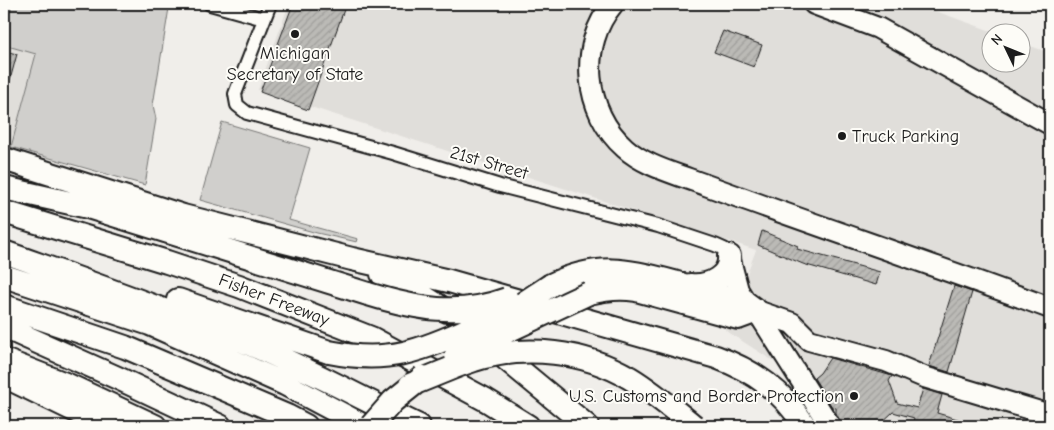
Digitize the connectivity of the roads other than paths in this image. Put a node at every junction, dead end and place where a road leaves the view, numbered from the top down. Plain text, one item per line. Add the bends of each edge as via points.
1 (210, 4) edge
2 (270, 4) edge
3 (613, 4) edge
4 (814, 4) edge
5 (264, 19) junction
6 (1050, 124) edge
7 (4, 159) edge
8 (4, 188) edge
9 (4, 212) edge
10 (4, 248) edge
11 (4, 252) edge
12 (729, 256) junction
13 (352, 259) junction
14 (4, 276) edge
15 (674, 282) junction
16 (554, 284) junction
17 (4, 306) edge
18 (751, 307) junction
19 (1050, 308) edge
20 (4, 327) edge
21 (4, 360) edge
22 (4, 376) edge
23 (410, 385) junction
24 (1050, 415) edge
25 (107, 426) edge
26 (155, 426) edge
27 (220, 426) edge
28 (306, 426) edge
29 (364, 426) edge
30 (371, 426) edge
31 (419, 426) edge
32 (528, 426) edge
33 (587, 426) edge
34 (694, 426) edge
35 (805, 426) edge
36 (830, 426) edge

1 - 5 street
2 - 5 street
3 - 19 highway via 600,23 594,40 591,91 613,135 636,156 713,188
4 - 6 highway via 878,28
5 - 12 street, 21st Street via 235,94 237,105 247,113 500,186 658,226 715,244
7 - 13 highway via 183,216
8 - 16 highway, bridge via 88,207 407,305 452,310 497,303
9 - 32 highway, Fisher Freeway via 239,286 371,338
10 - 16 highway, bridge via 53,258 115,277 329,352 366,357 434,345 518,306
11 - 31 highway via 169,311 247,343
12 - 15 highway via 727,269 708,284 698,286
12 - 18 highway via 738,290
13 - 33 highway via 402,283 449,312
13 - 35 highway via 449,281 716,357 766,382
14 - 29 highway via 150,324 285,384
15 - 16 highway via 631,271 602,269
15 - 18 highway
17 - 28 highway via 125,347
18 - 23 highway, bridge via 738,318 636,290 605,289 589,293 463,351
18 - 24 highway via 792,323 809,340 886,361 924,377
18 - 36 highway
20 - 27 highway
21 - 26 highway via 68,385
22 - 25 highway
23 - 30 highway, bridge
23 - 34 highway, bridge via 474,360 525,352 549,352 592,361 612,369 646,388

